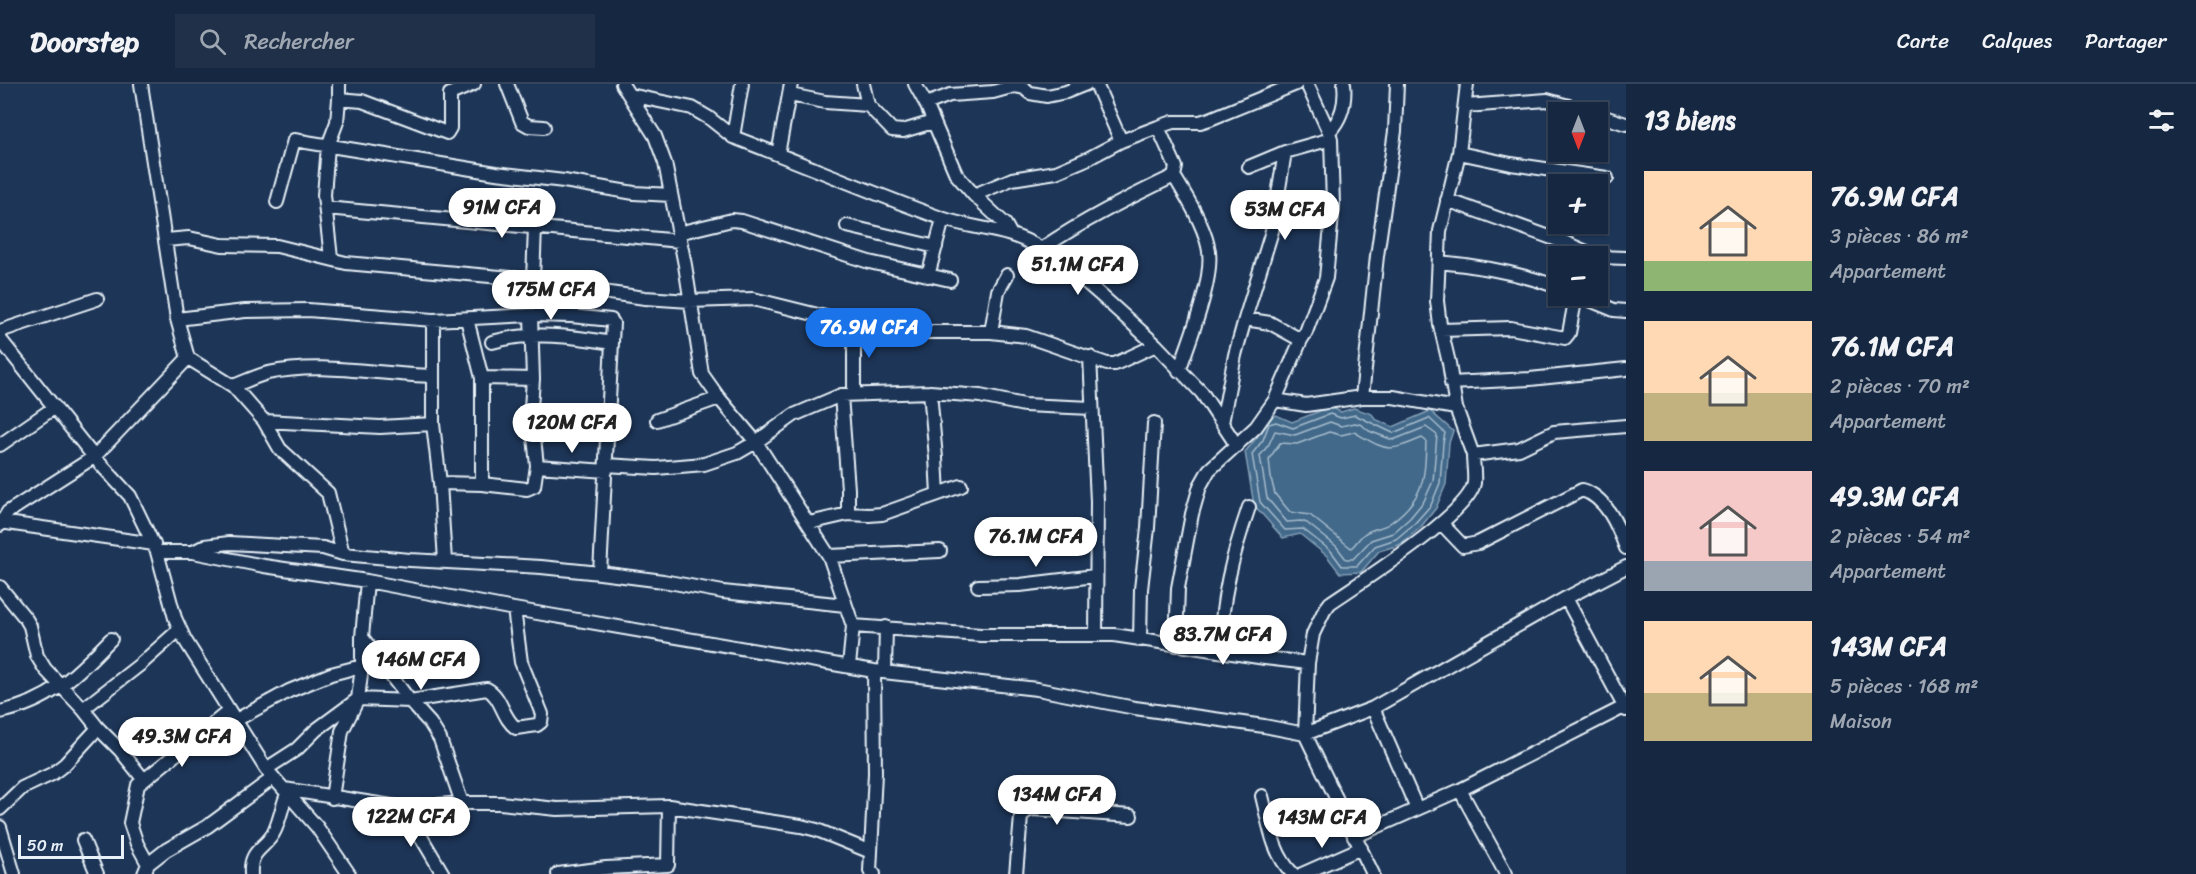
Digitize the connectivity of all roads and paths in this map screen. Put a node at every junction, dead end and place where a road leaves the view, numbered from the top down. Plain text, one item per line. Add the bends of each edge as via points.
1 (141, 84) edge
2 (339, 84) edge
3 (474, 84) edge
4 (507, 84) edge
5 (622, 84) edge
6 (742, 84) edge
7 (863, 84) edge
8 (915, 84) edge
9 (1086, 84) edge
10 (1096, 84) edge
11 (1296, 84) edge
12 (1307, 84) edge
13 (1344, 84) edge
14 (1397, 84) edge
15 (1467, 84) edge
16 (1007, 86) edge
17 (447, 89) edge
18 (791, 90) edge
19 (630, 95) junction
20 (339, 99) junction
21 (1554, 102) edge
22 (926, 104) junction
23 (868, 105) junction
24 (1466, 106) junction
25 (1608, 118) edge
26 (933, 122) junction
27 (1626, 124) edge
28 (544, 127) dead end
29 (1158, 127) junction
30 (733, 136) junction
31 (1330, 136) junction
32 (1121, 141) junction
33 (328, 146) junction
34 (1285, 152) junction
35 (1459, 153) junction
36 (778, 154) junction
37 (1249, 167) dead end
38 (1580, 174) edge
39 (1174, 176) junction
40 (671, 195) junction
41 (974, 195) junction
42 (1447, 200) junction
43 (277, 202) dead end
44 (326, 208) junction
45 (943, 219) junction
46 (847, 226) dead end
47 (535, 227) junction
48 (1010, 233) junction
49 (679, 237) junction
50 (166, 240) junction
51 (1573, 246) edge
52 (936, 247) junction
53 (1041, 249) junction
54 (1608, 257) edge
55 (331, 258) junction
56 (1626, 258) edge
57 (1439, 262) junction
58 (1007, 275) dead end
59 (928, 276) junction
60 (533, 280) junction
61 (950, 280) dead end
62 (1548, 283) edge
63 (96, 299) dead end
64 (690, 301) junction
65 (1574, 306) edge
66 (1604, 306) edge
67 (1626, 311) edge
68 (531, 315) junction
69 (177, 319) junction
70 (433, 320) junction
71 (467, 320) junction
72 (1245, 320) junction
73 (854, 324) junction
74 (1441, 330) junction
75 (0, 331) edge
76 (991, 332) junction
77 (533, 335) junction
78 (0, 339) edge
79 (1301, 340) junction
80 (492, 342) dead end
81 (612, 343) junction
82 (1156, 345) junction
83 (1090, 357) junction
84 (188, 358) junction
85 (1626, 369) edge
86 (1179, 371) junction
87 (433, 376) junction
88 (482, 378) junction
89 (533, 379) junction
90 (1451, 383) junction
91 (233, 386) junction
92 (930, 392) junction
93 (847, 395) junction
94 (1362, 397) junction
95 (719, 398) junction
96 (1275, 400) junction
97 (54, 407) junction
98 (1092, 408) junction
99 (1456, 408) junction
100 (657, 420) dead end
101 (264, 421) junction
102 (1154, 423) dead end
103 (1222, 423) junction
104 (433, 424) junction
105 (1626, 426) edge
106 (756, 442) junction
107 (0, 445) edge
108 (1237, 446) junction
109 (1473, 455) junction
110 (94, 457) junction
111 (537, 466) junction
112 (606, 468) junction
113 (440, 483) junction
114 (482, 484) junction
115 (961, 486) dead end
116 (938, 494) junction
117 (1249, 507) dead end
118 (848, 514) junction
119 (1, 523) edge
120 (809, 523) junction
121 (1442, 524) junction
122 (156, 548) junction
123 (1626, 548) edge
124 (940, 551) dead end
125 (193, 552) junction
126 (343, 554) junction
127 (829, 556) junction
128 (445, 561) junction
129 (1626, 567) edge
130 (600, 573) junction
131 (1095, 576) junction
132 (367, 581) junction
133 (978, 586) dead end
134 (0, 587) edge
135 (1566, 598) junction
136 (845, 605) junction
137 (514, 609) junction
138 (853, 626) junction
139 (886, 627) junction
140 (180, 629) junction
141 (1096, 635) junction
142 (362, 637) junction
143 (111, 639) dead end
144 (1140, 640) junction
145 (1176, 645) junction
146 (1221, 651) junction
147 (1308, 663) junction
148 (362, 666) junction
149 (849, 666) junction
150 (879, 672) junction
151 (62, 687) junction
152 (358, 699) junction
153 (410, 701) junction
154 (1373, 708) junction
155 (1625, 708) edge
156 (83, 709) junction
157 (0, 712) edge
158 (232, 715) junction
159 (98, 728) junction
160 (1305, 734) junction
161 (269, 774) junction
162 (144, 780) junction
163 (1460, 790) junction
164 (286, 791) junction
165 (1262, 796) dead end
166 (332, 798) junction
167 (462, 803) junction
168 (669, 806) junction
169 (404, 808) junction
170 (0, 809) edge
171 (1417, 809) junction
172 (1131, 816) dead end
173 (0, 827) edge
174 (83, 840) dead end
175 (1358, 843) junction
176 (871, 852) junction
177 (145, 871) edge
178 (871, 873) edge
179 (14, 874) edge
180 (97, 874) edge
181 (251, 874) edge
182 (350, 874) edge
183 (443, 874) edge
184 (558, 874) edge
185 (1016, 874) edge
186 (1293, 874) edge
187 (1302, 874) edge
188 (1373, 874) edge
189 (1506, 874) edge

1 - 50 street
2 - 20 street
3 - 17 street
4 - 28 street via 522,122
5 - 19 street
6 - 30 street
7 - 23 street
8 - 22 street
9 - 16 street via 1047,96 1030,93 1020,86
10 - 32 street
11 - 29 street via 1210,119
12 - 31 street
13 - 31 street via 1341,114
14 - 94 street via 1395,131
15 - 24 street
16 - 22 street via 993,92 950,95
17 - 20 street via 447,133 362,101
18 - 23 street via 846,105
18 - 36 street
19 - 30 street via 692,108
19 - 40 street via 655,136
20 - 33 street via 337,122
21 - 24 street
22 - 26 street
23 - 26 street via 892,130 903,131
24 - 35 street
25 - 27 street
26 - 41 street via 956,174
29 - 32 street
29 - 39 street via 1176,167
30 - 36 street
31 - 34 street
31 - 79 street via 1333,205 1326,278
32 - 41 street via 1056,172 1012,179
33 - 40 street via 634,193
33 - 43 street via 294,140
33 - 44 street
34 - 37 street
34 - 72 street via 1272,231
35 - 38 street
35 - 42 street
36 - 45 street
39 - 53 street via 1100,212
39 - 86 street via 1208,245 1210,259
40 - 49 street
41 - 48 street
42 - 51 street
42 - 57 street
44 - 47 street
44 - 55 street
45 - 48 street
45 - 52 street
46 - 52 street
47 - 49 street
47 - 60 street
48 - 53 street
49 - 59 street via 732,220 742,221 869,262
49 - 64 street
50 - 55 street via 189,238 222,245 277,246
50 - 69 street
52 - 59 street
53 - 82 street
54 - 56 street
55 - 60 street via 346,263
57 - 62 street via 1471,265
57 - 74 street via 1437,301
58 - 76 street via 998,291
59 - 61 street
60 - 64 street
63 - 75 street
64 - 73 street via 753,300
64 - 95 street via 702,374
65 - 74 street via 1565,338 1511,328
66 - 67 street
68 - 71 street
68 - 77 street
68 - 81 street via 608,318 613,323
69 - 70 street via 245,311 308,310
69 - 84 street
70 - 71 street
70 - 87 street
71 - 88 street
72 - 79 street via 1270,322
72 - 103 street
73 - 76 street via 914,332
73 - 93 street
74 - 90 street
76 - 83 street via 1026,336
77 - 80 street
77 - 81 street
77 - 89 street
78 - 97 street
79 - 96 street
81 - 112 street
82 - 83 street via 1115,364
82 - 86 street
83 - 98 street
84 - 91 street
84 - 110 street
85 - 90 street
86 - 103 street via 1202,393
87 - 91 street via 320,367 266,374
87 - 104 street
88 - 89 street
88 - 114 street
89 - 111 street via 531,408
90 - 99 street
91 - 101 street
92 - 93 street
92 - 98 street via 1024,405
92 - 116 street
93 - 106 street via 794,415
93 - 118 street
94 - 96 street via 1306,405
94 - 99 street via 1393,397
95 - 100 street
95 - 106 street
96 - 108 street
97 - 107 street
97 - 110 street
98 - 131 street via 1097,501
99 - 109 street
101 - 104 street
101 - 126 street via 280,449 328,493
102 - 144 street
103 - 108 street
104 - 113 street
105 - 109 street via 1561,431 1519,449
106 - 112 street via 737,453 694,466
106 - 120 street
108 - 145 street via 1209,470 1200,486 1178,588
109 - 121 street via 1474,484
110 - 119 street via 8,512
110 - 122 street via 130,496
111 - 112 street
111 - 114 street via 531,489
112 - 130 street
113 - 114 street
113 - 128 street
115 - 116 street
116 - 118 street via 882,514
117 - 146 street via 1233,555 1221,620
118 - 120 street
119 - 122 street
120 - 127 street
121 - 123 street via 1463,546 1478,543 1582,490 1593,493 1604,505
121 - 147 street via 1330,603 1313,634
122 - 125 street
122 - 140 street
124 - 127 street
125 - 126 street via 206,546 248,543 323,548
125 - 132 street
126 - 128 street
127 - 136 street
128 - 130 street
129 - 135 street
130 - 136 street
131 - 133 street
131 - 141 street
132 - 137 street
132 - 142 street
134 - 151 street via 30,626 36,656
135 - 154 street
135 - 155 street
136 - 138 street
137 - 149 street
137 - 153 street via 521,662 542,714 541,722 516,728 487,688
138 - 139 street
138 - 149 street
139 - 141 street via 981,635
139 - 150 street
140 - 156 street
140 - 158 street
141 - 144 street
142 - 148 street
142 - 153 street
143 - 151 street
144 - 145 street
145 - 146 street
146 - 147 street
147 - 160 street
148 - 152 street
148 - 158 street via 331,674
149 - 150 street
150 - 160 street via 1037,689
150 - 176 street
151 - 156 street
151 - 157 street via 18,708
152 - 153 street
152 - 161 street via 316,730
152 - 166 street via 342,732
153 - 167 street via 440,740
154 - 160 street
154 - 171 street
155 - 163 street
156 - 159 street
158 - 161 street
158 - 162 street
159 - 162 street
159 - 170 street via 65,764 22,788
160 - 175 street
161 - 164 street
161 - 177 street via 208,826 166,850
162 - 177 street via 135,795 130,823
163 - 171 street
163 - 189 street
164 - 166 street
164 - 181 street via 274,833 258,848
164 - 182 street
165 - 186 street via 1275,848
166 - 169 street
167 - 168 street via 557,809
167 - 169 street
168 - 176 street via 801,826
168 - 184 street via 668,865
169 - 183 street
171 - 175 street
172 - 185 street via 1033,809 1025,812 1021,817
173 - 179 street
174 - 180 street
175 - 187 street
175 - 188 street
176 - 178 street

